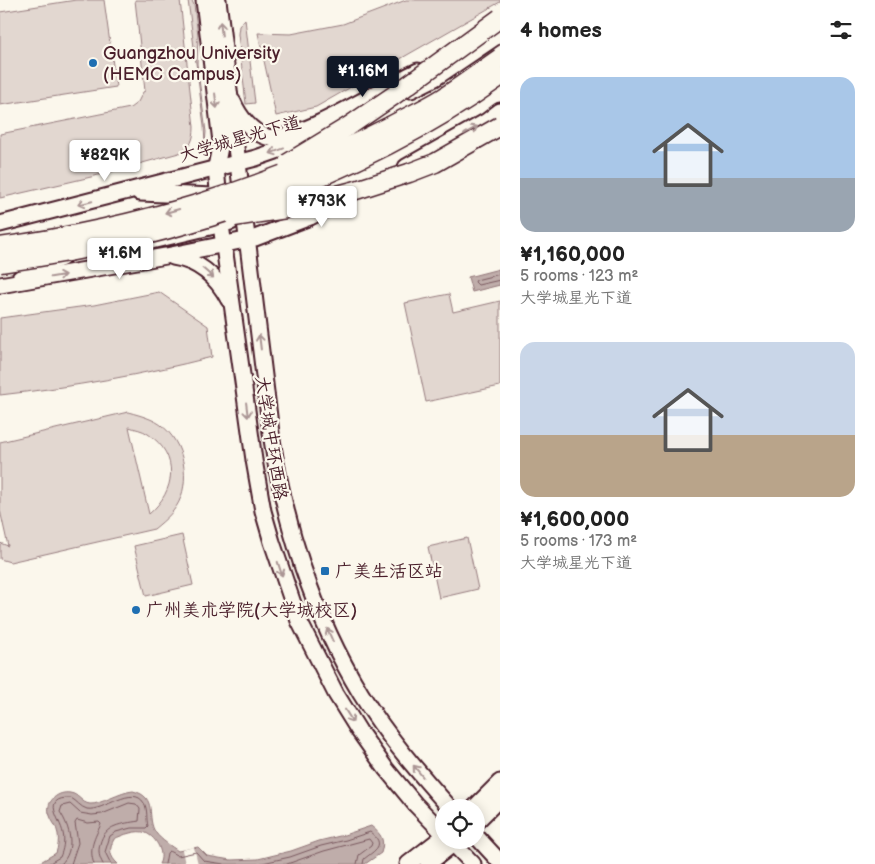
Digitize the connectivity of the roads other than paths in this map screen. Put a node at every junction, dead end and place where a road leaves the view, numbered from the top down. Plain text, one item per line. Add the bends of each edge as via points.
1 (204, 0) edge
2 (218, 0) edge
3 (500, 18) edge
4 (496, 37) edge
5 (500, 58) edge
6 (500, 72) edge
7 (500, 77) edge
8 (229, 92) junction
9 (500, 111) edge
10 (500, 126) edge
11 (238, 163) junction
12 (216, 167) junction
13 (382, 179) junction
14 (249, 187) junction
15 (123, 193) junction
16 (218, 196) junction
17 (245, 218) junction
18 (197, 221) junction
19 (0, 224) edge
20 (221, 225) junction
21 (247, 240) junction
22 (224, 245) junction
23 (0, 247) edge
24 (166, 256) junction
25 (0, 263) edge
26 (5, 284) edge
27 (234, 310) junction
28 (500, 782) edge
29 (500, 798) edge
30 (443, 799) edge
31 (483, 799) edge
32 (485, 813) edge
33 (435, 824) edge
34 (485, 846) edge
35 (435, 848) edge
36 (441, 849) edge
37 (459, 849) edge
38 (500, 862) edge
39 (408, 864) edge
40 (428, 864) edge
41 (473, 864) edge

1 -> 12 main road, 大学城中环西路 via 221,142
8 -> 2 main road, 大学城中环西路
3 - 14 highway, bridge via 349,126
4 - 8 main road via 413,74 306,129 282,137 268,137 253,130 235,108
4 -> 11 main road, 大学城星光下道 via 434,78 373,110 304,141
5 - 14 highway, bridge via 442,98 371,136 321,160
6 - 14 main road via 446,106 352,152 281,180
7 - 18 highway, bridge via 434,119 367,154 289,190
8 - 11 main road, 大学城中环西路
13 -> 9 main road
10 - 18 highway, bridge via 435,163 353,191 286,209
11 - 12 main road, 大学城星光下道
11 - 14 main road, 大学城中环西路
12 - 15 main road, 大学城星光下道
12 - 16 main road, 大学城中环西路
13 - 17 main road
13 - 21 main road via 310,217
14 - 16 main road
14 - 17 main road, 大学城中环西路
14 -> 23 highway, bridge via 139,220
15 - 16 main road
15 -> 19 main road, 大学城星光下道
16 - 20 main road, 大学城中环西路
17 - 20 main road
17 - 21 main road, 大学城中环西路
18 - 25 highway, bridge via 76,251
20 - 22 main road, 大学城中环西路
20 - 26 main road via 62,258
21 - 22 main road
30 -> 21 main road, 大学城中环西路 via 387,732 361,694 335,647 311,587 277,472
22 - 24 main road
22 - 27 main road, 大学城中环西路
26 -> 24 main road
24 -> 27 main road via 184,259 205,270 220,284
27 -> 33 main road, 大学城中环西路 via 260,493 275,551 299,621 358,731 386,769
28 - 31 main road
29 - 32 main road
34 - 38 main road
35 - 39 main road
36 - 40 main road
37 - 41 main road, 大学城中环西路

